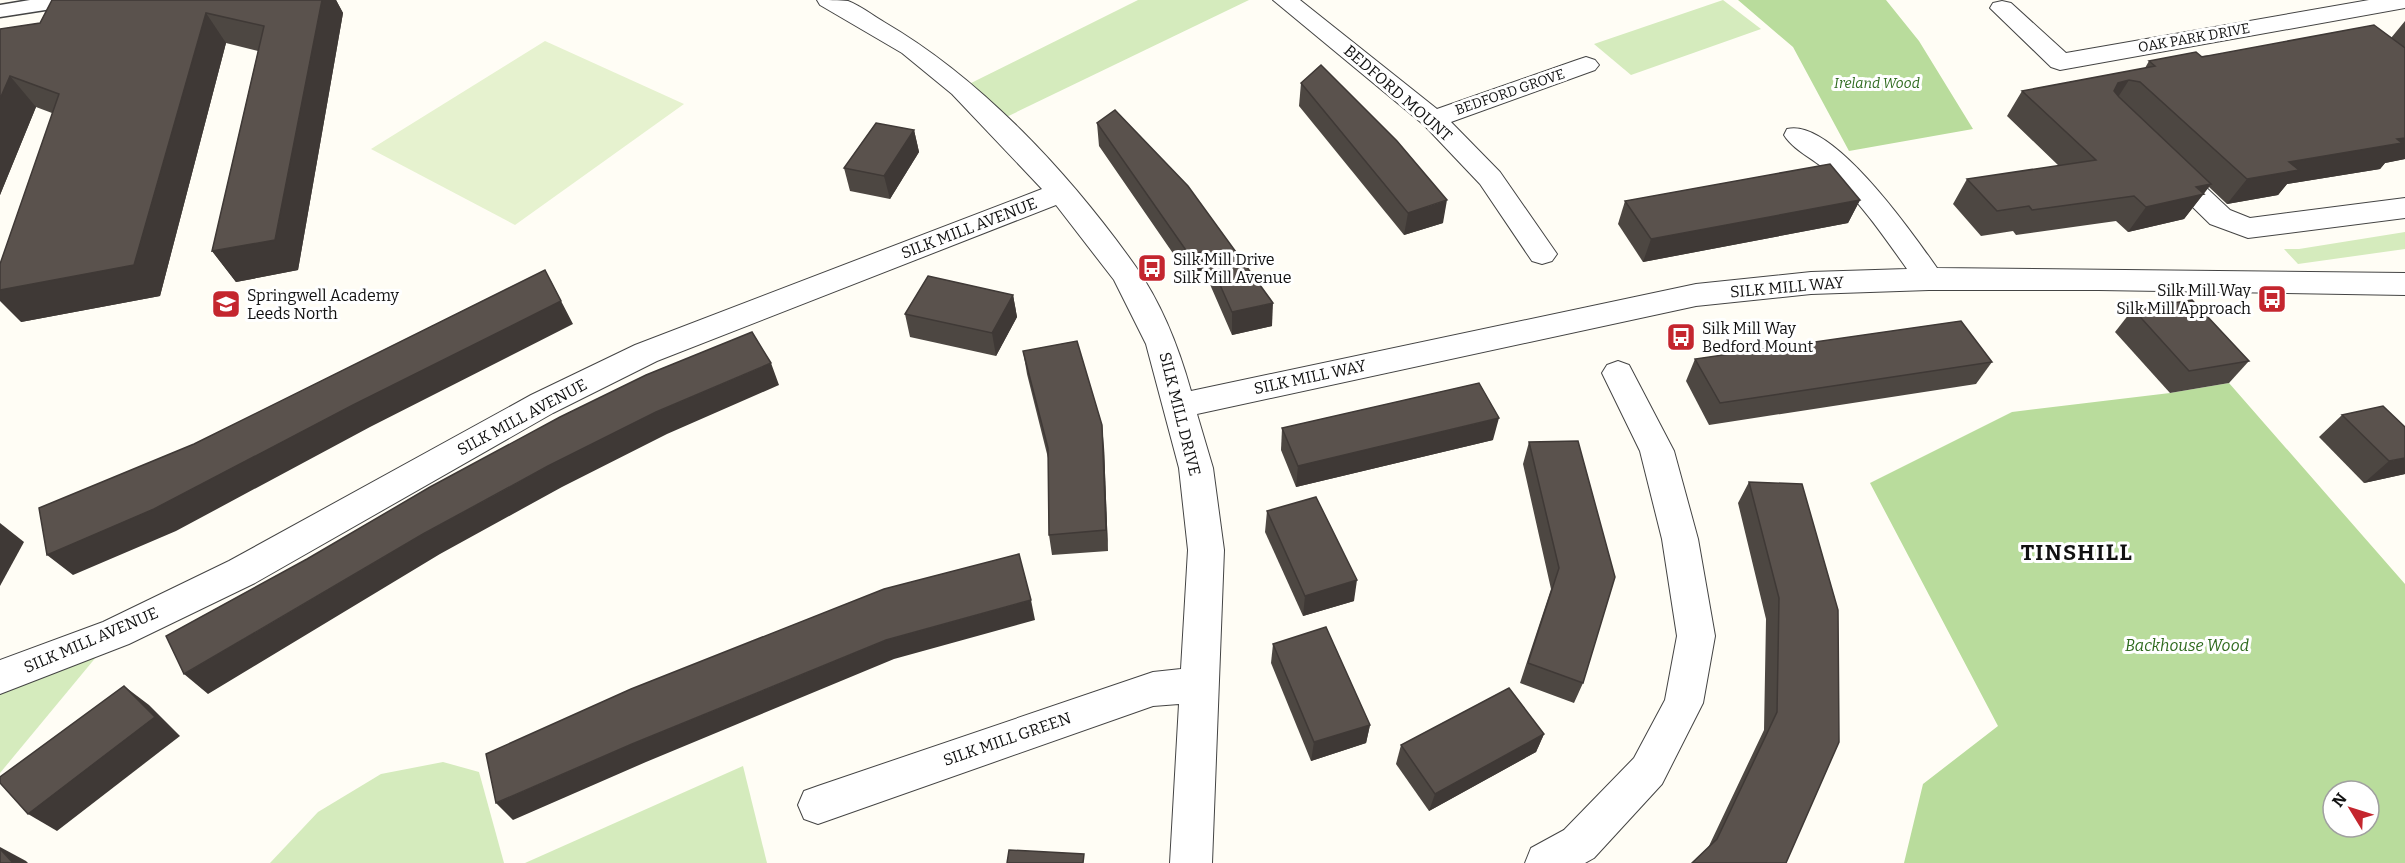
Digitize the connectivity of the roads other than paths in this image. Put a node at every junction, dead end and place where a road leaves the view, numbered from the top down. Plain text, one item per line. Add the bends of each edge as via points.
1 (71, 0) edge
2 (829, 0) edge
3 (1286, 0) edge
4 (2405, 1) edge
5 (2002, 8) dead end
6 (0, 11) edge
7 (2326, 15) junction
8 (2353, 34) edge
9 (1586, 65) dead end
10 (1433, 119) junction
11 (1797, 135) dead end
12 (2146, 147) edge
13 (1061, 192) junction
14 (2405, 208) edge
15 (1542, 254) dead end
16 (1929, 279) junction
17 (2405, 284) edge
18 (1618, 373) dead end
19 (1181, 405) junction
20 (0, 677) edge
21 (1198, 685) junction
22 (818, 804) dead end
23 (1191, 863) edge
24 (1546, 863) edge

1 - 6 lane
2 - 13 street, SILK MILL DRIVE via 911,48 961,88
3 - 10 street, BEDFORD MOUNT
4 - 7 street, OAK PARK DRIVE
5 - 7 street, OAK PARK DRIVE via 2060,62
7 - 8 street
9 - 10 street, BEDFORD GROVE
10 - 15 street, BEDFORD MOUNT via 1490,178
11 - 16 street via 1823,150 1872,200
12 - 14 street via 2220,217 2248,228
13 - 19 street, SILK MILL DRIVE via 1126,275 1162,345
13 - 20 street, SILK MILL AVENUE via 646,353 542,404 242,572 116,633
16 - 17 street, SILK MILL WAY
16 - 19 street, SILK MILL WAY via 1811,283 1696,296
18 - 24 street via 1657,451 1680,539 1696,636 1684,703 1648,771 1579,844
19 - 21 street, SILK MILL DRIVE via 1196,468 1206,550
21 - 22 street, SILK MILL GREEN via 1153,689
21 - 23 street, SILK MILL DRIVE

